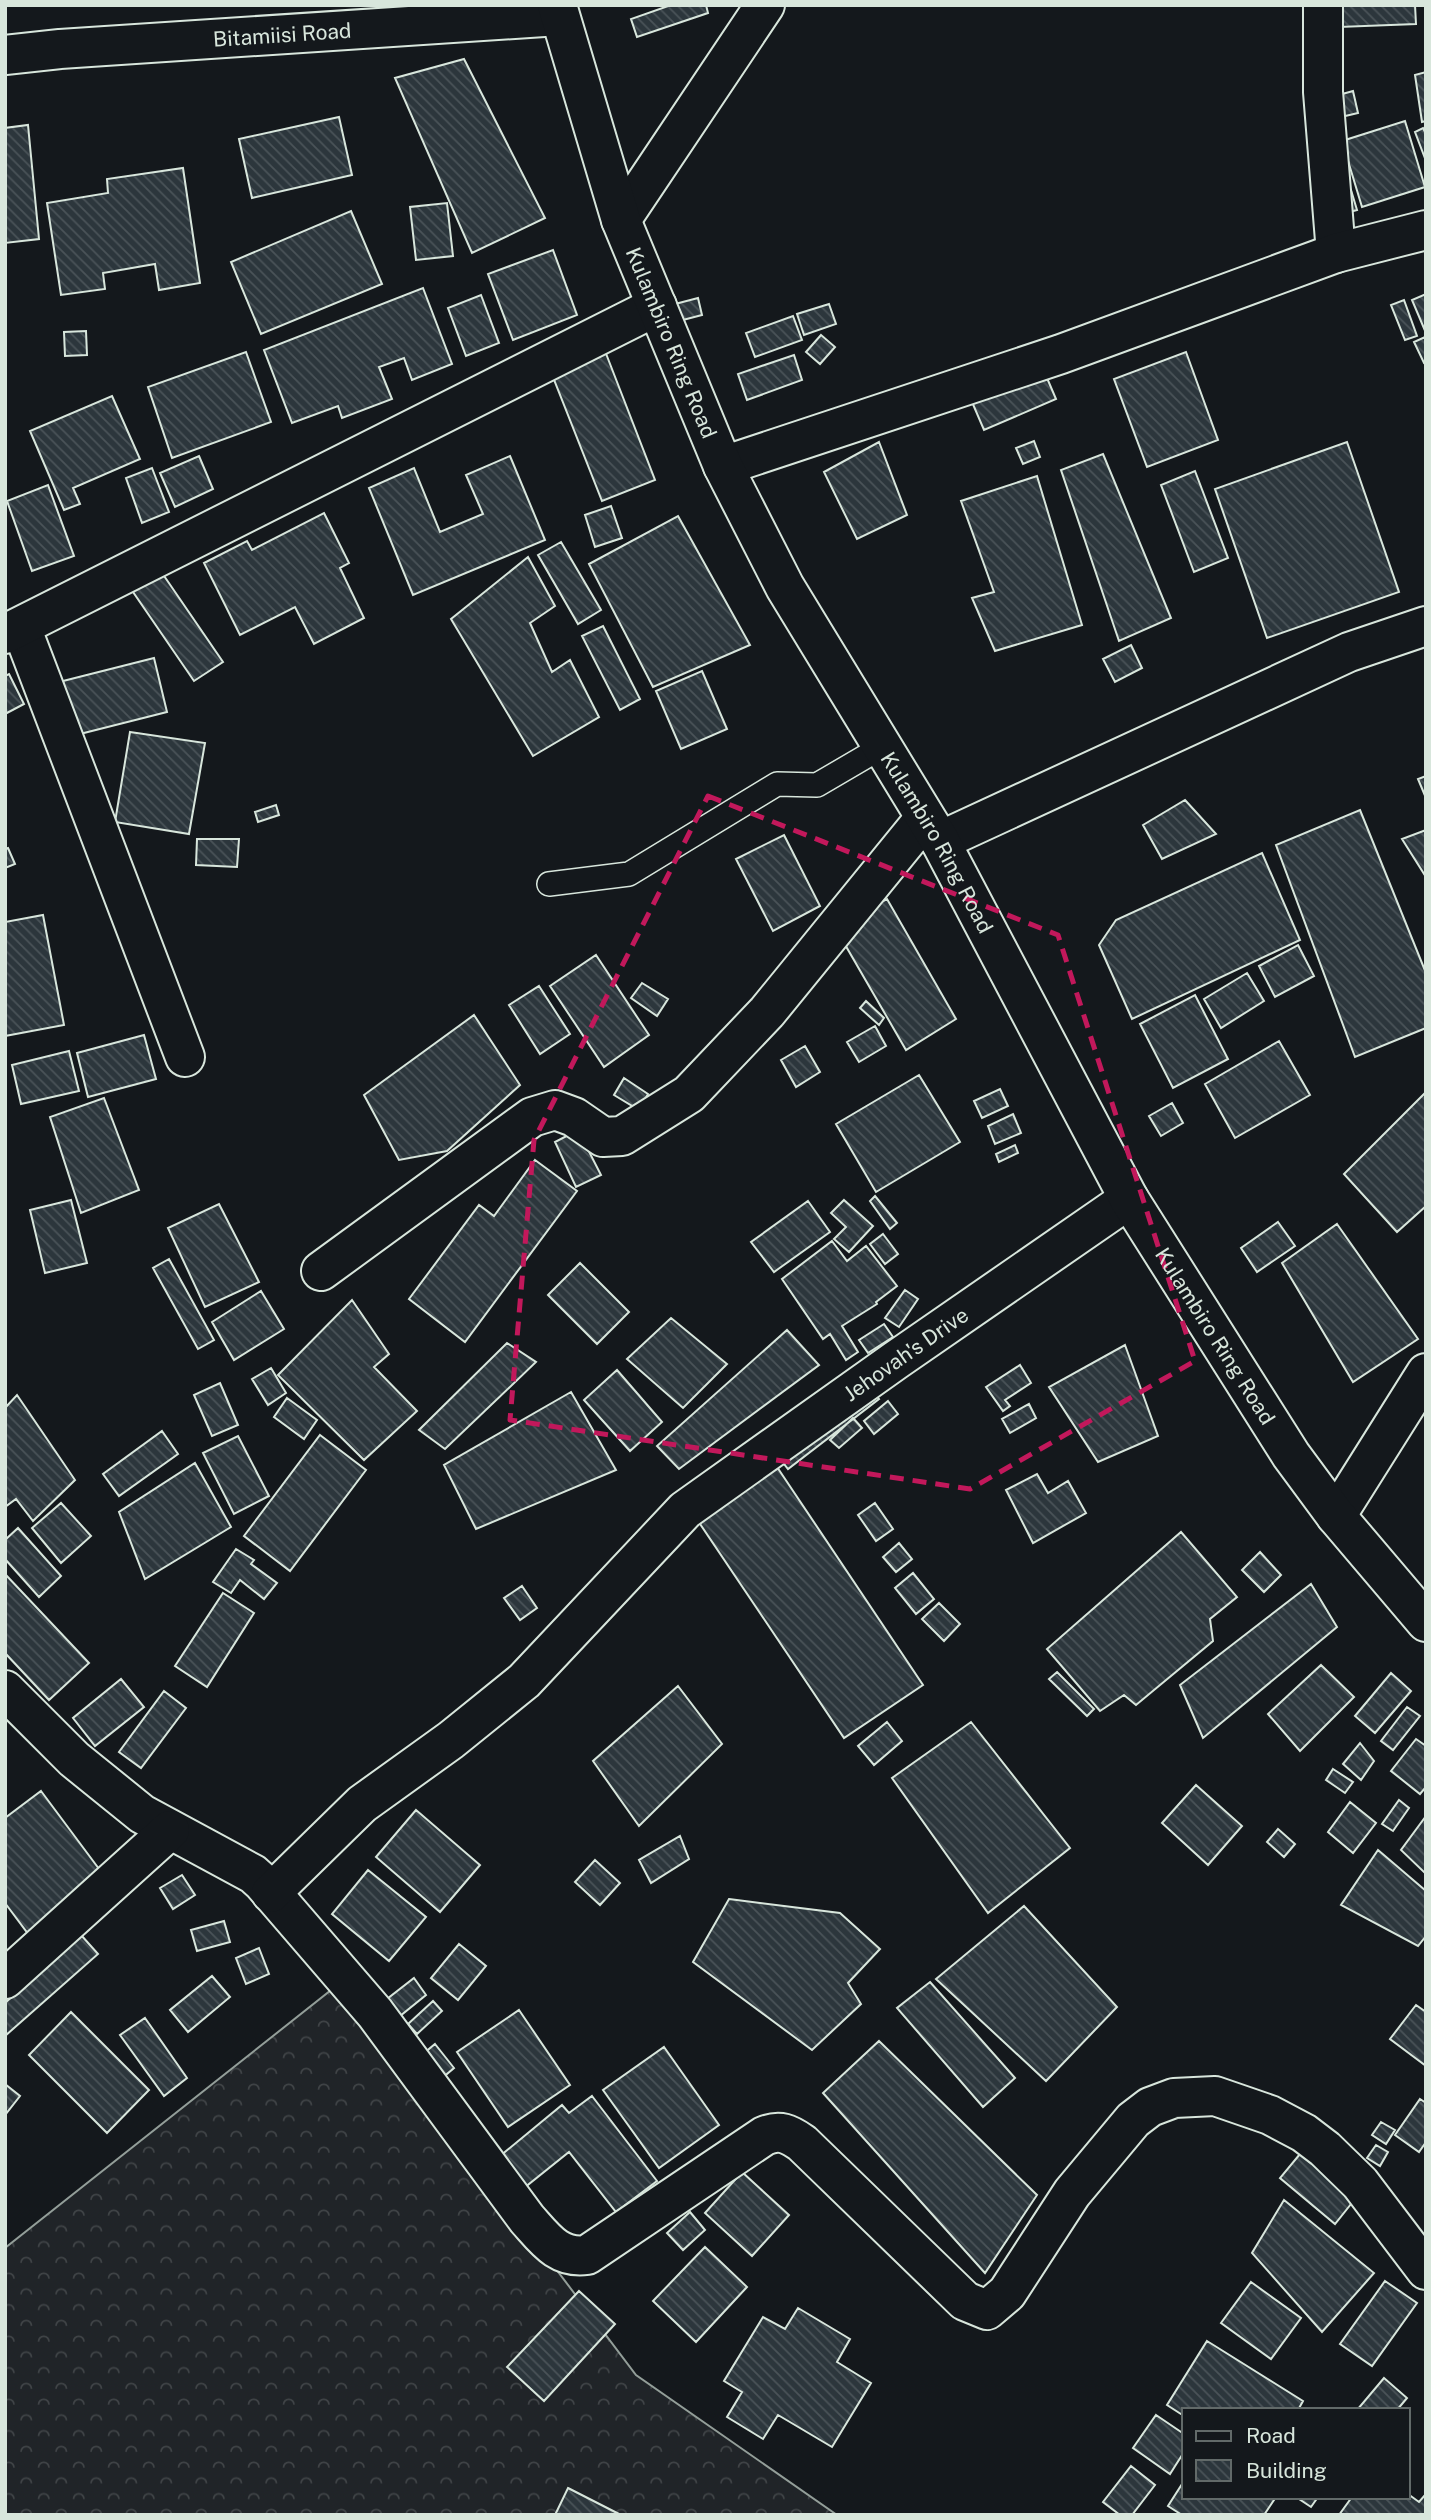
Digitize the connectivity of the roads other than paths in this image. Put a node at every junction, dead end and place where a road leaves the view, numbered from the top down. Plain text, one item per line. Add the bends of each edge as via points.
1 (765, 5) edge
2 (1323, 5) edge
3 (558, 11) edge
4 (5, 55) edge
5 (621, 220) junction
6 (1426, 230) edge
7 (1336, 253) junction
8 (657, 306) junction
9 (723, 466) junction
10 (1426, 625) edge
11 (13, 630) edge
12 (882, 747) junction
13 (932, 830) junction
14 (549, 884) dead end
15 (186, 1057) dead end
16 (1129, 1199) junction
17 (321, 1271) dead end
18 (1426, 1373) edge
19 (1336, 1516) junction
20 (1426, 1622) edge
21 (5, 1690) edge
22 (170, 1830) junction
23 (271, 1893) junction
24 (5, 1979) edge
25 (1426, 2270) edge

1 - 5 street
2 - 7 street via 1324,92
3 - 4 street, Bitamiisi Road
3 - 5 street, Kulambiro Ring Road
5 - 8 street, Kulambiro Ring Road
6 - 7 street
7 - 9 street via 1061,354
8 - 9 street, Kulambiro Ring Road
8 - 11 street
9 - 12 street, Kulambiro Ring Road via 785,587
10 - 13 street via 1349,652
11 - 15 street
12 - 13 street, Kulambiro Ring Road
12 - 14 lane via 817,785 777,784 629,874
13 - 16 street, Kulambiro Ring Road
13 - 17 street via 689,1094 622,1136 603,1137 555,1110 533,1117
16 - 19 street, Kulambiro Ring Road via 1291,1455
16 - 23 street, Jehovah's Drive via 685,1510 524,1681 362,1804
18 - 19 street
19 - 20 street, Kulambiro Ring Road
21 - 22 street via 74,1759 142,1814
22 - 23 street via 253,1874
22 - 24 street
23 - 25 street via 375,2013 527,2219 547,2241 572,2257 587,2255 764,2136 787,2133 803,2143 965,2301 986,2310 1007,2293 1072,2193 1133,2120 1174,2098 1214,2096 1270,2115 1325,2149 1360,2182

